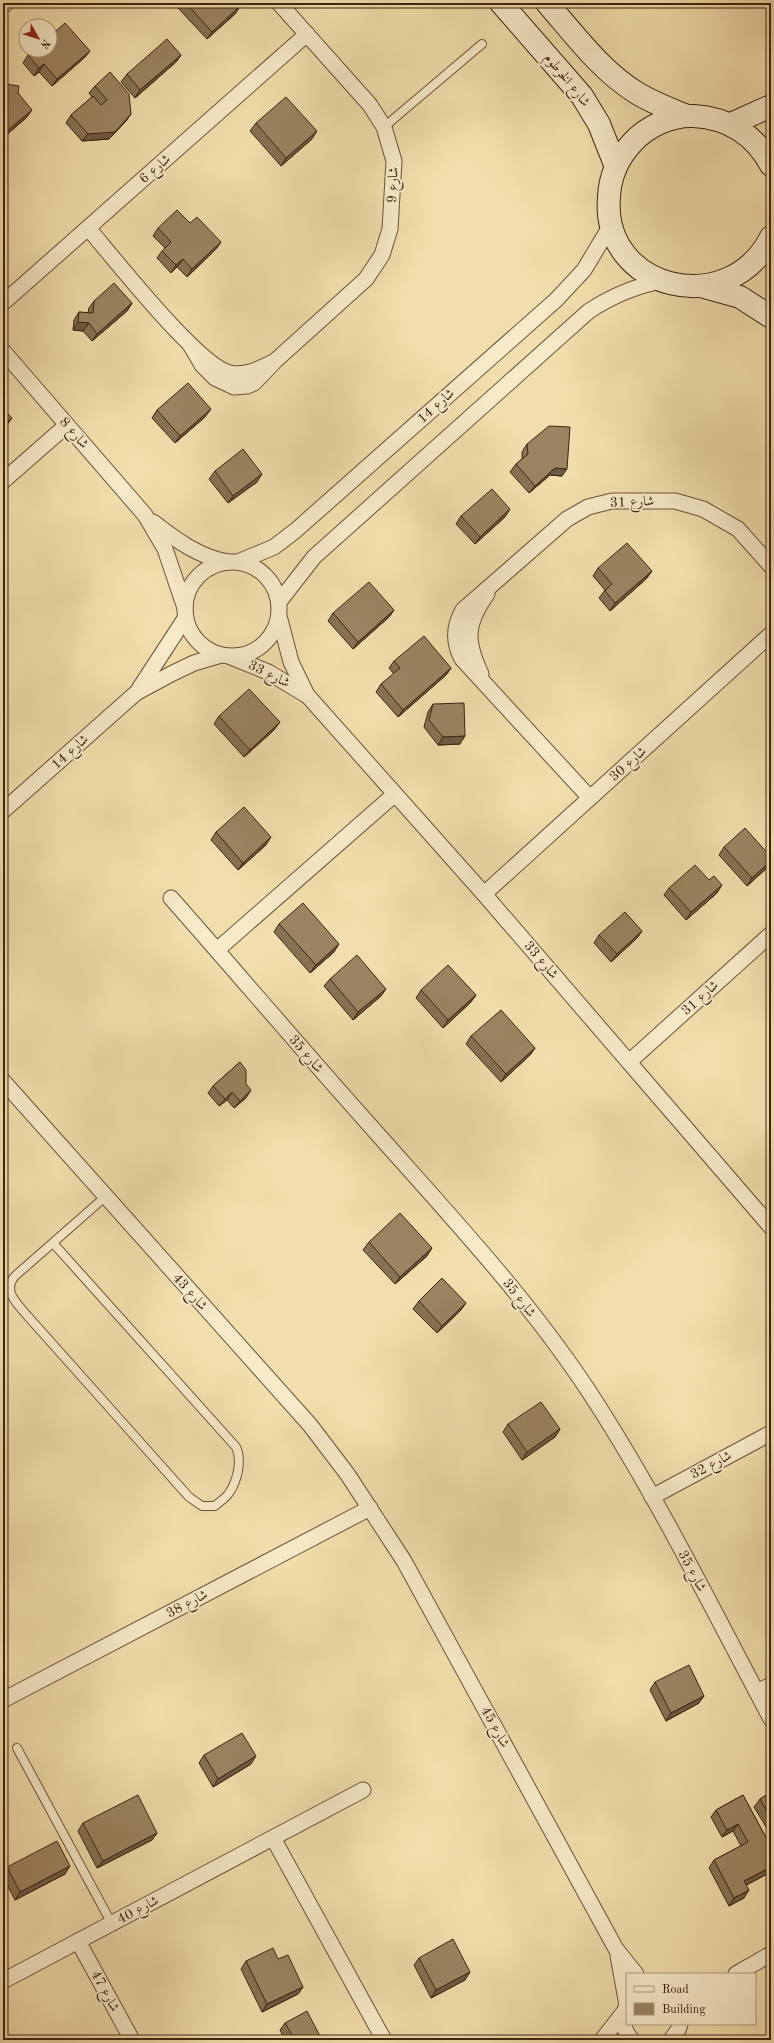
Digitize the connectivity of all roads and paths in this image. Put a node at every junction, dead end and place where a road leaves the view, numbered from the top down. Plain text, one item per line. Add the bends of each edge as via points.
1 (6, 3) edge
2 (280, 3) edge
3 (501, 3) edge
4 (547, 3) edge
5 (3, 6) edge
6 (307, 34) junction
7 (482, 44) dead end
8 (771, 106) edge
9 (688, 116) junction
10 (731, 124) junction
11 (384, 127) junction
12 (771, 166) edge
13 (616, 167) junction
14 (611, 224) junction
15 (88, 228) junction
16 (771, 237) edge
17 (662, 281) junction
18 (701, 287) junction
19 (3, 303) edge
20 (771, 317) edge
21 (3, 351) edge
22 (67, 425) junction
23 (3, 481) edge
24 (145, 515) junction
25 (234, 562) junction
26 (771, 566) edge
27 (279, 609) junction
28 (185, 613) junction
29 (771, 634) edge
30 (225, 656) junction
31 (136, 693) junction
32 (307, 695) junction
33 (396, 794) junction
34 (590, 798) junction
35 (3, 811) edge
36 (484, 894) junction
37 (171, 898) dead end
38 (771, 934) edge
39 (217, 950) junction
40 (629, 1062) junction
41 (3, 1080) edge
42 (105, 1197) junction
43 (771, 1226) edge
44 (53, 1243) junction
45 (771, 1433) edge
46 (652, 1497) junction
47 (370, 1508) junction
48 (771, 1685) edge
49 (757, 1692) junction
50 (3, 1700) edge
51 (771, 1719) edge
52 (17, 1748) dead end
53 (363, 1790) dead end
54 (273, 1838) junction
55 (112, 1924) junction
56 (78, 1941) junction
57 (616, 1949) junction
58 (771, 1954) edge
59 (635, 1973) edge
60 (738, 1973) edge
61 (3, 1981) edge
62 (626, 2007) edge
63 (132, 2040) edge
64 (384, 2040) edge
65 (602, 2040) edge
66 (632, 2040) edge

1 - 5 street
2 - 6 street, شارع 9
3 - 13 main road, شارع الخرطوم via 582,96 599,124
4 - 9 main road via 598,62 620,81 654,103
6 - 11 street, شارع 9 via 370,105
6 - 15 street, شارع 6
7 - 11 lane
8 - 10 main road
9 - 10 main road via 710,117
9 - 13 main road via 669,119 637,137
10 - 12 main road via 749,136 764,152
11 - 15 street, شارع 9 via 394,161 390,229 382,255 356,290 275,361 253,372 228,372 191,346
13 - 14 main road via 610,185 608,205
14 - 17 main road via 618,243 630,259 645,272
14 - 25 street, شارع 14 via 584,270 556,300 296,531 274,547
15 - 19 street, شارع 6
16 - 18 main road via 766,248 753,263 738,275 720,283
17 - 18 main road via 681,286
17 - 27 street via 619,294 598,305 575,323 314,557
18 - 20 main road via 740,297
21 - 22 street, شارع 8
22 - 23 street
22 - 24 street, شارع 8
24 - 25 street, شارع 8 via 194,551 218,560
24 - 28 street, شارع 8 via 165,549
25 - 27 street via 250,565 261,571 276,590
25 - 28 street via 216,565 194,582 188,594
26 - 34 street, شارع 31 via 738,529 703,509 675,501 624,500 600,503 577,512 496,580 470,624 471,650 480,673 487,684
27 - 30 street via 275,629 267,641 256,650 243,655
27 - 32 street, شارع 33 via 291,662
28 - 30 street via 190,630 198,641 208,650
28 - 31 street, شارع 14
29 - 34 street, شارع 30
30 - 31 street, شارع 14 via 194,663
30 - 32 street, شارع 33 via 268,672
31 - 35 street, شارع 14
32 - 33 street, شارع 33
33 - 36 street, شارع 33
33 - 39 street
34 - 36 street, شارع 30
36 - 40 street, شارع 33
37 - 39 street, شارع 35
38 - 40 street, شارع 31
39 - 46 street, شارع 35 via 497,1270 597,1404
40 - 43 street, شارع 33
41 - 42 street, شارع 43
42 - 44 lane
42 - 47 street, شارع 43 via 310,1425
44 - 44 lane via 231,1440 239,1452 239,1468 229,1493 215,1506 195,1503 189,1497 12,1297 12,1279
45 - 46 street, شارع 32
46 - 49 street, شارع 35
47 - 50 street, شارع 38
47 - 57 street, شارع 45 via 426,1600
48 - 49 street
49 - 51 street, شارع 35
52 - 55 lane
53 - 54 street, شارع 40
54 - 55 street, شارع 40
54 - 64 street
55 - 56 street, شارع 40
56 - 61 street, شارع 40
56 - 63 street, شارع 47
57 - 59 street, شارع 45
57 - 62 street, شارع 45
58 - 60 street
62 - 65 street
62 - 66 street, شارع 45 via 624,2028

